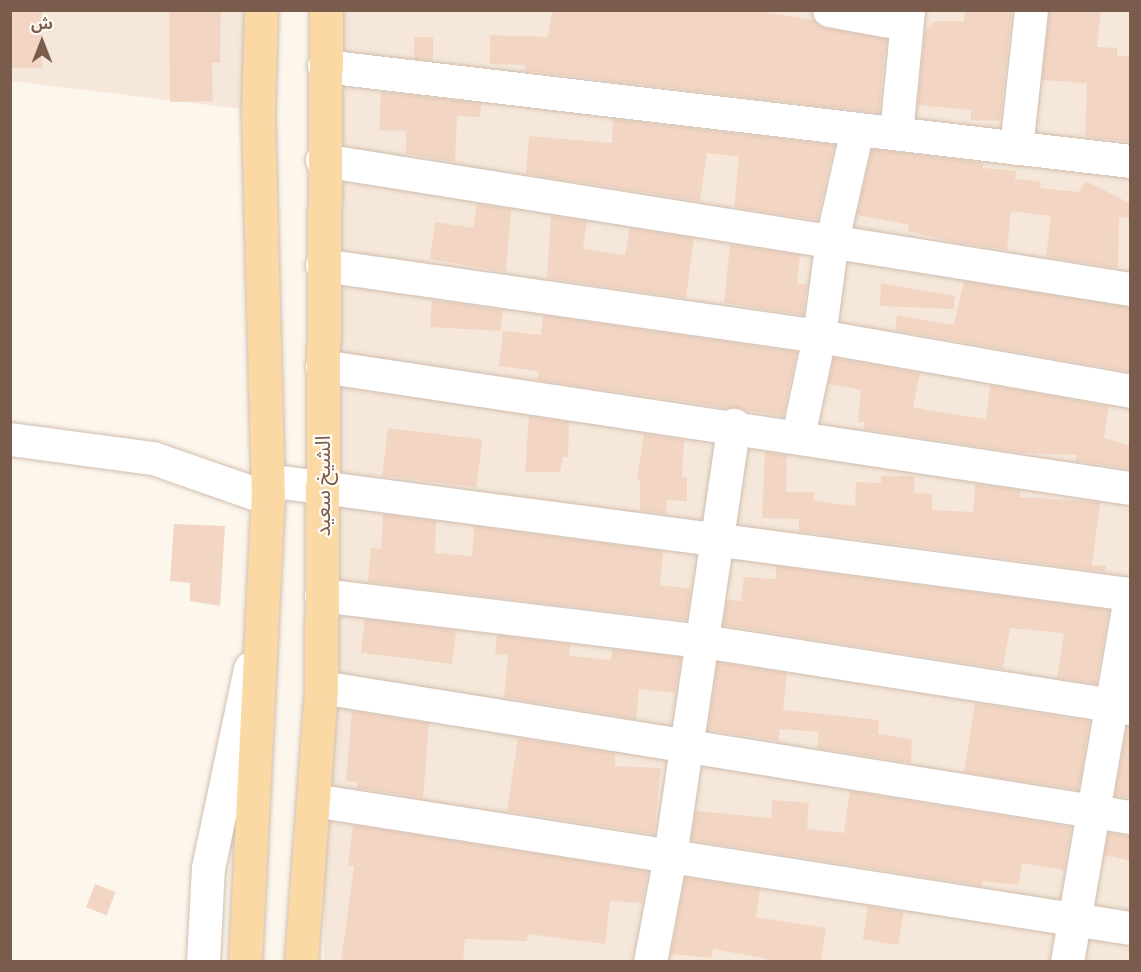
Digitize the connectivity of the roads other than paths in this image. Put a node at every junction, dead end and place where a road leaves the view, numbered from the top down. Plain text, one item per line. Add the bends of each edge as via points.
1 (261, 10) edge
2 (326, 10) edge
3 (829, 10) edge
4 (1031, 10) edge
5 (907, 17) edge
6 (324, 66) junction
7 (857, 129) junction
8 (896, 134) junction
9 (1016, 148) junction
10 (322, 160) junction
11 (1131, 161) edge
12 (832, 240) junction
13 (322, 265) junction
14 (1131, 289) edge
15 (819, 336) junction
16 (322, 366) junction
17 (1131, 391) edge
18 (734, 425) junction
19 (798, 436) junction
20 (10, 439) edge
21 (324, 487) junction
22 (1131, 488) edge
23 (267, 489) junction
24 (717, 537) junction
25 (321, 595) junction
26 (1131, 596) edge
27 (263, 606) junction
28 (703, 641) junction
29 (321, 687) junction
30 (1120, 707) edge
31 (686, 745) junction
32 (313, 800) junction
33 (1092, 811) junction
34 (1131, 817) edge
35 (670, 856) junction
36 (1074, 919) junction
37 (1131, 928) edge
38 (203, 962) edge
39 (245, 962) edge
40 (301, 962) edge
41 (650, 962) edge
42 (1067, 962) edge

1 - 23 main road via 258,111
2 - 6 main road, الشيخ سعيد
3 - 5 street
4 - 9 street
5 - 8 street
6 - 7 street
6 - 10 main road, الشيخ سعيد
7 - 8 street
7 - 12 street
8 - 9 street
9 - 11 street
10 - 12 street
10 - 13 main road, الشيخ سعيد
12 - 14 street
12 - 15 street
13 - 15 street
13 - 16 main road, الشيخ سعيد
15 - 17 street
15 - 19 street
16 - 18 street
16 - 21 main road, الشيخ سعيد
18 - 19 street
18 - 24 street
19 - 22 street
20 - 23 street via 153,458
21 - 23 street
21 - 24 street
21 - 25 main road, الشيخ سعيد
23 - 27 main road
24 - 26 street
24 - 28 street
25 - 28 street
25 - 29 main road, الشيخ سعيد
26 - 30 street
27 - 38 street via 208,868
27 - 39 main road
28 - 30 street
28 - 31 street
29 - 31 street
29 - 32 main road, الشيخ سعيد
30 - 33 street
31 - 33 street
31 - 35 street
32 - 35 street
32 - 40 main road, الشيخ سعيد
33 - 34 street
33 - 36 street
35 - 36 street
35 - 41 street
36 - 37 street
36 - 42 street

